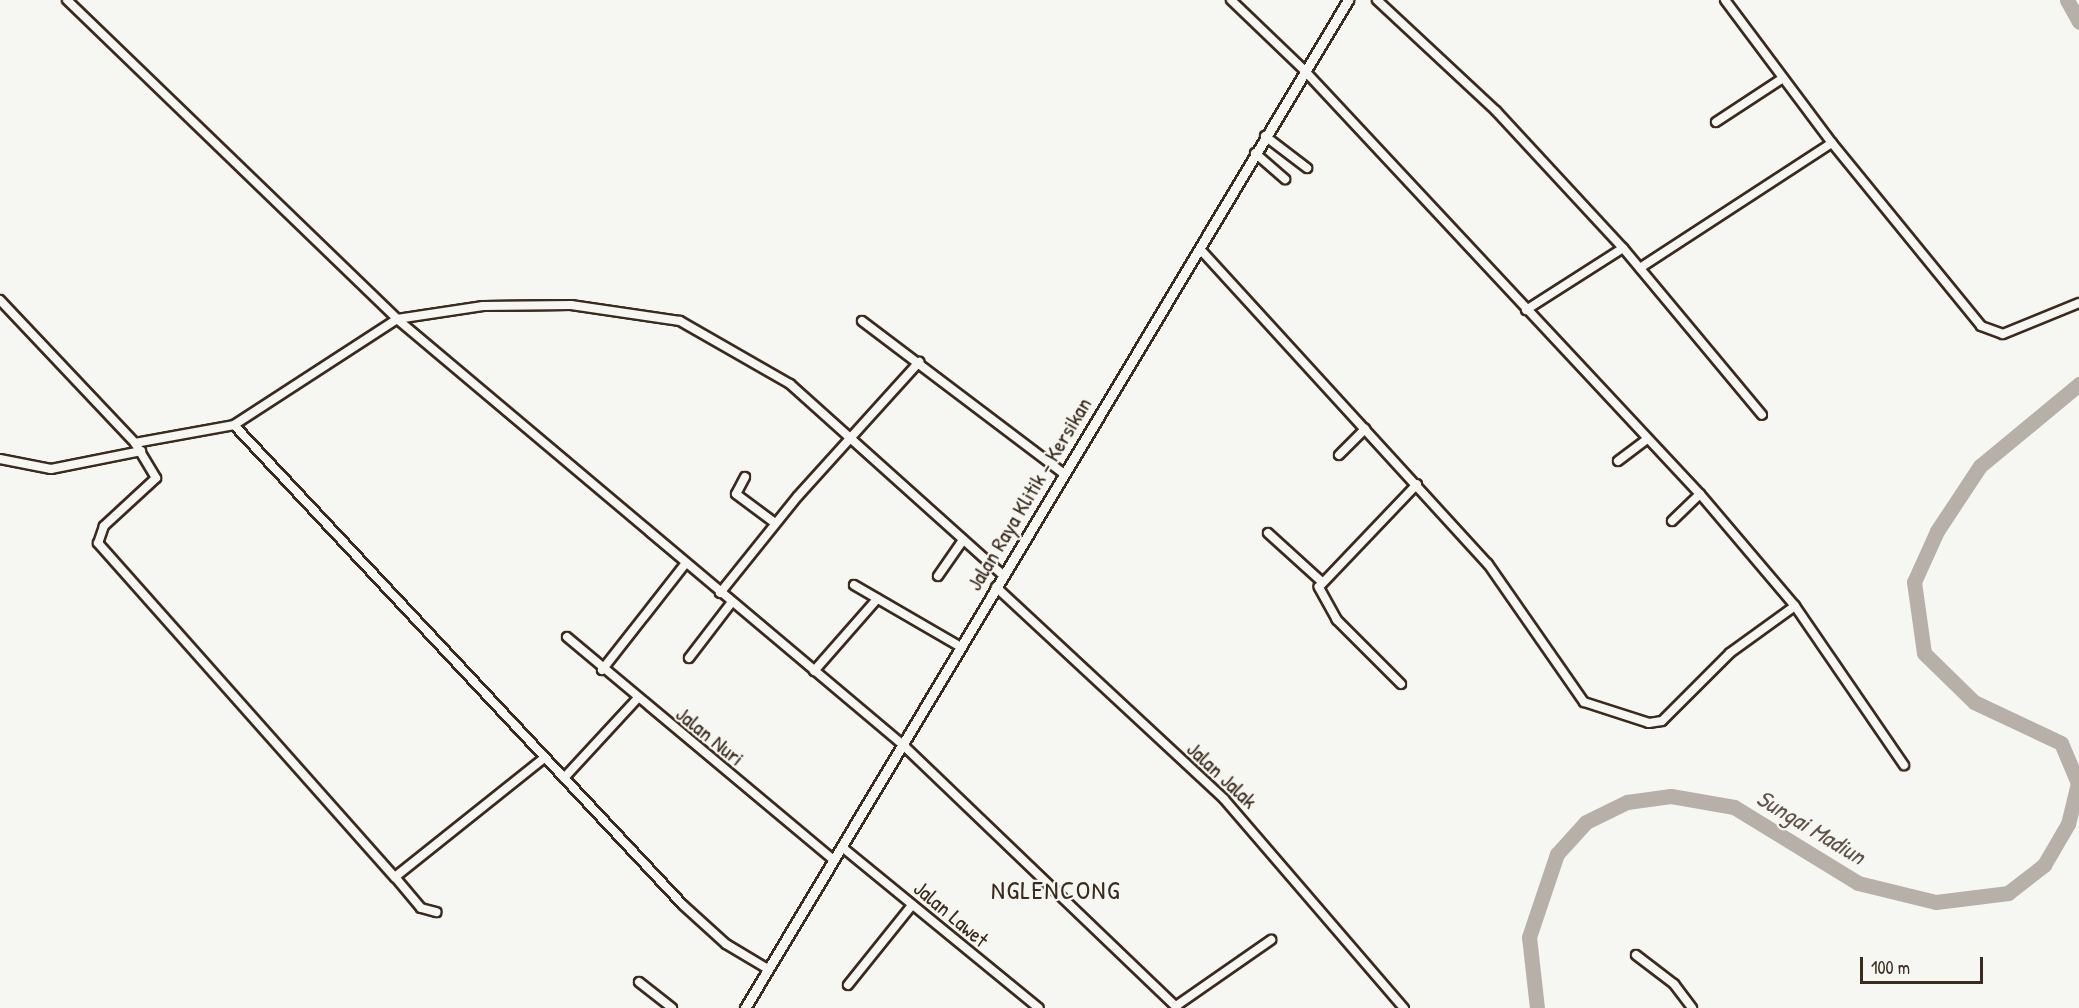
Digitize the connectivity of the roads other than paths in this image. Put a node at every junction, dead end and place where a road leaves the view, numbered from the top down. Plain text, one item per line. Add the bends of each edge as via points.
1 (67, 0) edge
2 (1231, 0) edge
3 (1348, 0) edge
4 (1377, 0) edge
5 (1725, 0) edge
6 (1304, 70) junction
7 (1783, 78) junction
8 (1716, 122) dead end
9 (1265, 136) junction
10 (1832, 143) junction
11 (1255, 153) junction
12 (1307, 168) dead end
13 (1286, 179) dead end
14 (1623, 248) junction
15 (1200, 249) junction
16 (1640, 268) junction
17 (0, 300) edge
18 (2079, 303) edge
19 (1526, 310) junction
20 (397, 319) junction
21 (862, 321) dead end
22 (919, 362) junction
23 (1762, 415) dead end
24 (234, 425) junction
25 (1365, 429) junction
26 (853, 439) junction
27 (1647, 439) junction
28 (135, 443) junction
29 (141, 451) junction
30 (1339, 455) dead end
31 (0, 459) edge
32 (1618, 461) dead end
33 (1063, 473) junction
34 (745, 477) dead end
35 (1417, 484) junction
36 (1700, 494) junction
37 (1672, 520) dead end
38 (775, 523) junction
39 (1268, 533) dead end
40 (963, 540) junction
41 (685, 564) junction
42 (1003, 575) junction
43 (938, 576) dead end
44 (1321, 581) junction
45 (854, 585) dead end
46 (996, 587) junction
47 (720, 592) junction
48 (877, 599) junction
49 (732, 602) junction
50 (1795, 606) junction
51 (567, 638) dead end
52 (961, 647) junction
53 (689, 658) dead end
54 (603, 670) junction
55 (814, 671) junction
56 (1401, 684) dead end
57 (636, 700) junction
58 (902, 744) junction
59 (544, 758) junction
60 (1904, 765) dead end
61 (564, 778) junction
62 (842, 847) junction
63 (834, 860) junction
64 (395, 877) junction
65 (912, 905) junction
66 (436, 912) dead end
67 (1270, 940) dead end
68 (1636, 955) dead end
69 (768, 969) junction
70 (639, 982) dead end
71 (848, 985) dead end
72 (1177, 1007) edge
73 (672, 1008) edge
74 (744, 1008) edge
75 (1039, 1008) edge
76 (1404, 1008) edge
77 (1692, 1008) edge

1 - 20 street
2 - 6 street
3 - 6 street, Jalan Raya Klitik - Kersikan
4 - 14 street via 1496,111
5 - 7 street
6 - 9 street, Jalan Raya Klitik - Kersikan
6 - 19 street
7 - 8 street
7 - 10 street
9 - 11 street, Jalan Raya Klitik - Kersikan
9 - 12 street
10 - 16 street
10 - 18 street via 1982,327 2003,334
11 - 13 street
11 - 15 street, Jalan Raya Klitik - Kersikan
14 - 16 street
14 - 19 street
15 - 25 street
15 - 33 street, Jalan Raya Klitik - Kersikan
16 - 23 street
17 - 28 street
19 - 27 street
20 - 24 street
20 - 26 street via 510,304 666,316 750,358
20 - 41 street
21 - 22 street
22 - 26 street
22 - 33 street
24 - 28 street
24 - 59 street
25 - 30 street
25 - 35 street
26 - 38 street
26 - 40 street
27 - 32 street
27 - 36 street
28 - 29 street
29 - 31 street via 51,469
29 - 64 street via 156,478 104,525 98,543
33 - 42 street, Jalan Raya Klitik - Kersikan
34 - 38 street via 736,494
35 - 44 street
35 - 50 street via 1488,564 1576,694 1592,707 1649,723 1662,721 1730,653
36 - 37 street
36 - 50 street
38 - 47 street
39 - 44 street
40 - 42 street
40 - 43 street
41 - 47 street
41 - 54 street
42 - 46 street, Jalan Raya Klitik - Kersikan
44 - 56 street via 1320,594 1337,620
45 - 48 street
46 - 52 street, Jalan Raya Klitik - Kersikan
46 - 76 street, Jalan Jalak via 1224,799
47 - 49 street
48 - 52 street
48 - 55 street
49 - 53 street
49 - 55 street
50 - 60 street
51 - 54 street, Jalan Nuri
52 - 58 street, Jalan Raya Klitik - Kersikan
54 - 57 street, Jalan Nuri
55 - 58 street
57 - 61 street
57 - 63 street, Jalan Nuri
58 - 62 street, Jalan Raya Klitik - Kersikan
58 - 72 street
59 - 61 street
59 - 64 street
61 - 69 street via 683,905 726,944
62 - 63 street, Jalan Raya Klitik - Kersikan
62 - 65 street, Jalan Lawet
63 - 69 street, Jalan Raya Klitik - Kersikan
64 - 66 street via 421,908
65 - 71 street
65 - 75 street, Jalan Lawet
67 - 72 street
68 - 77 street via 1674,984
69 - 74 street, Jalan Raya Klitik - Kersikan
70 - 73 street

